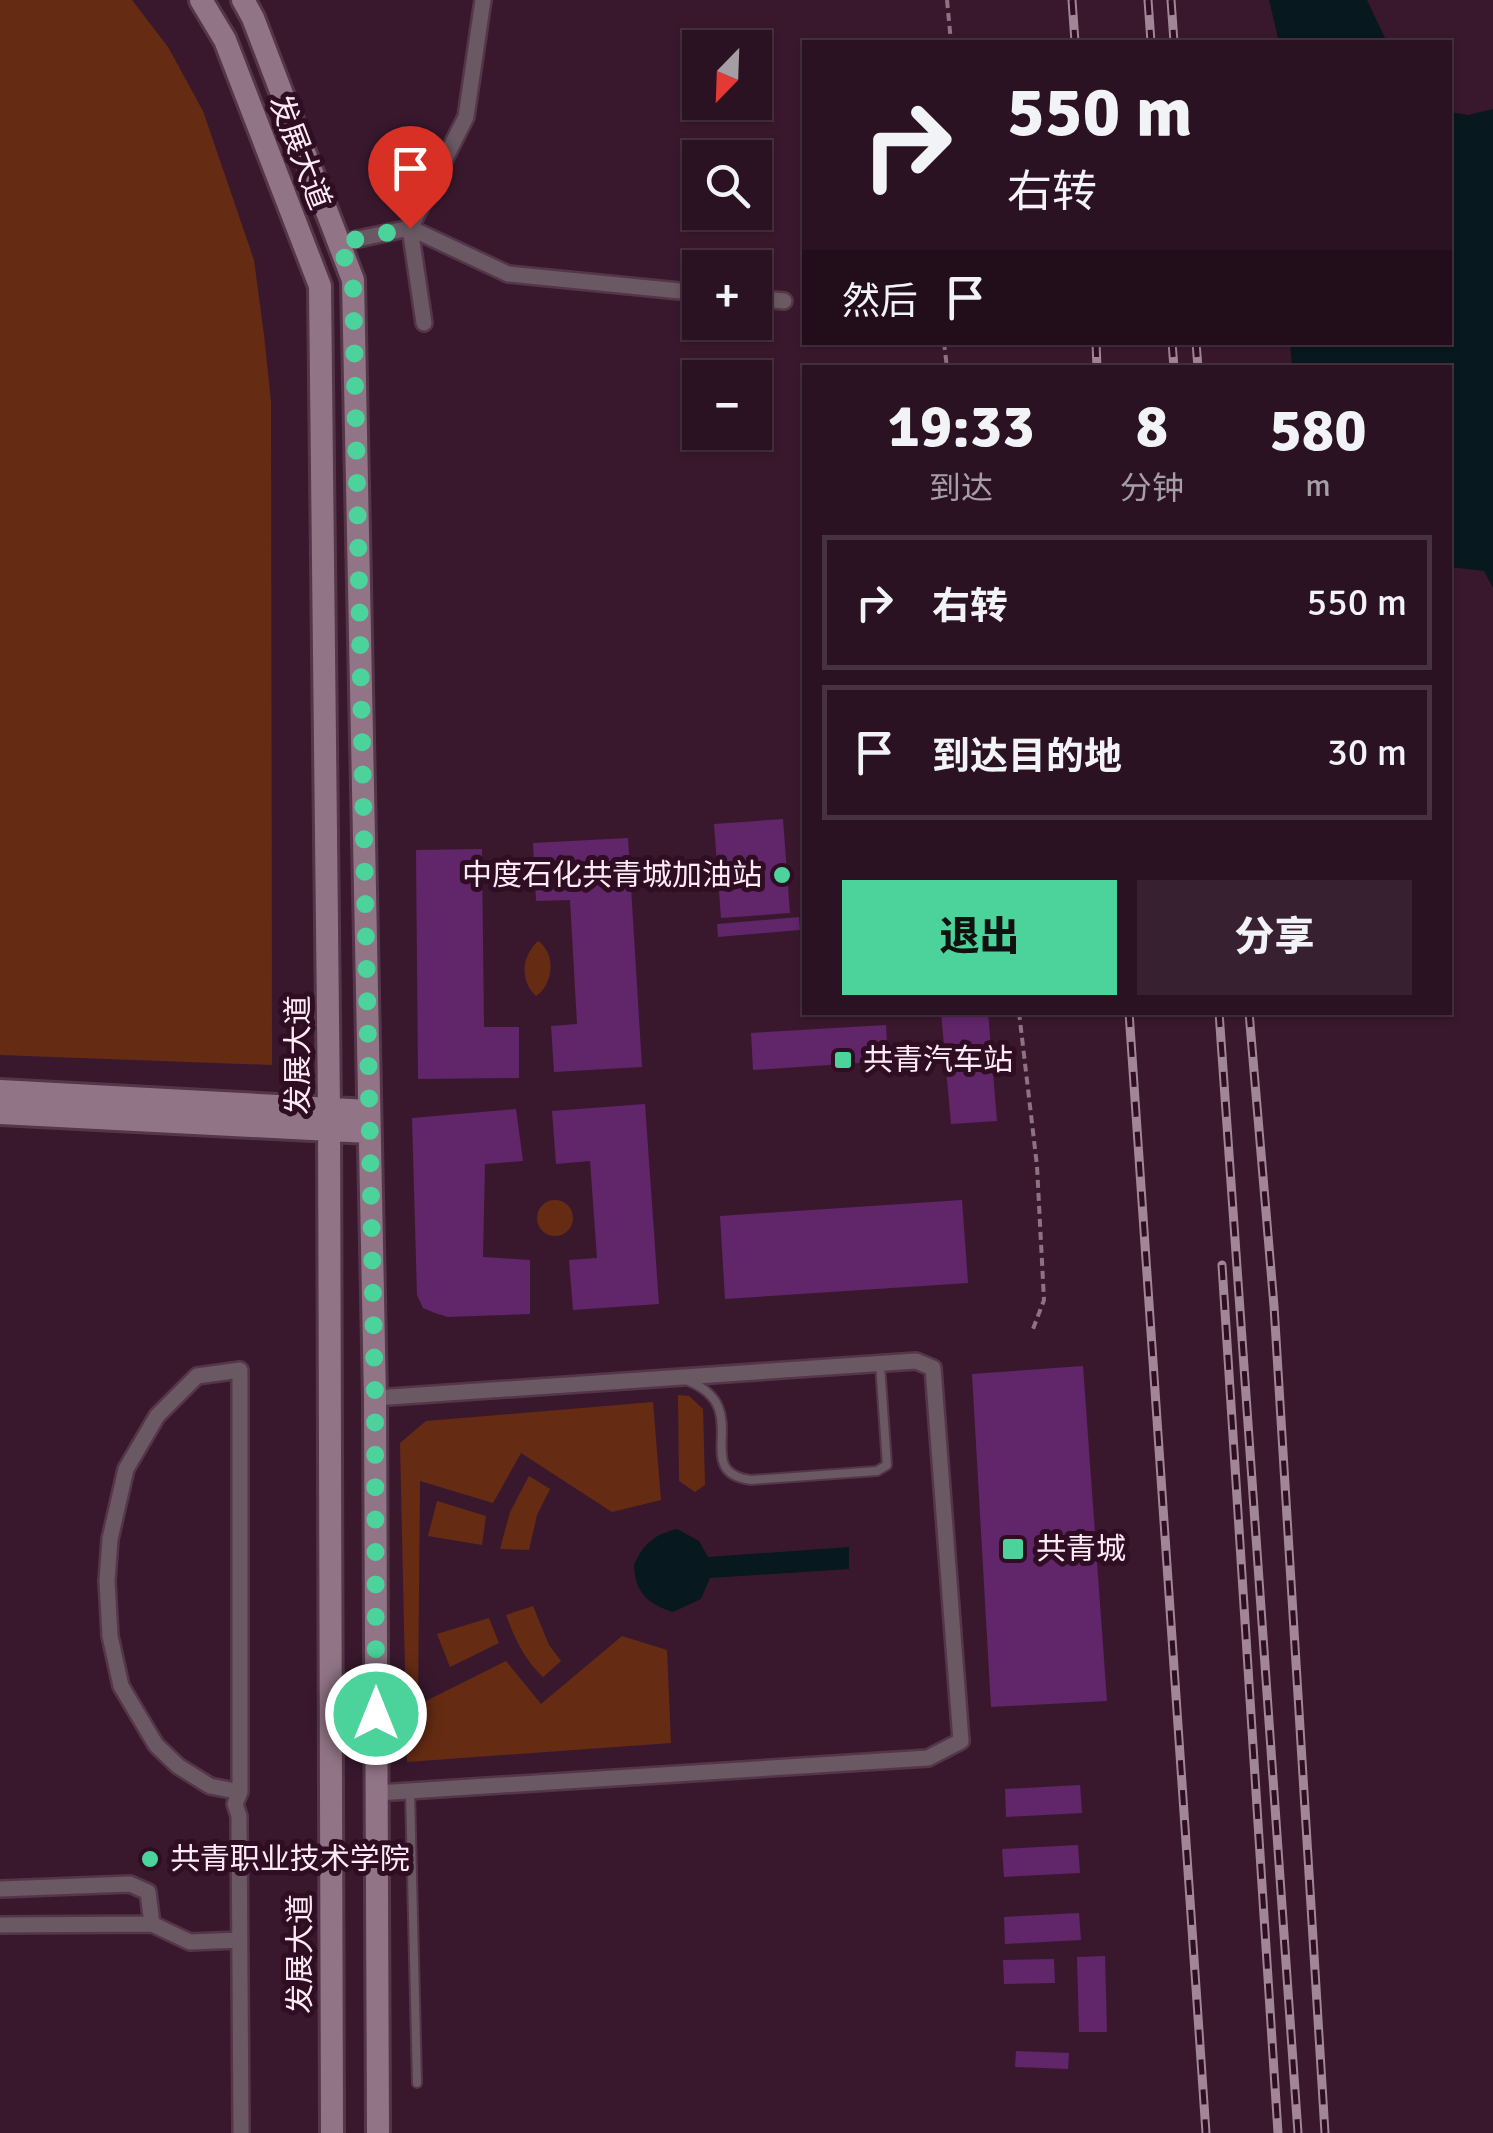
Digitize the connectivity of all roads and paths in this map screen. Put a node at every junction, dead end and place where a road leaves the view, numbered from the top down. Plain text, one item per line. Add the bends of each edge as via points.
1 (200, 0) edge
2 (243, 0) edge
3 (483, 0) edge
4 (947, 0) edge
5 (951, 40) edge
6 (410, 228) junction
7 (339, 243) junction
8 (682, 290) edge
9 (772, 300) edge
10 (784, 301) dead end
11 (424, 323) dead end
12 (1018, 1015) edge
13 (0, 1092) edge
14 (0, 1113) edge
15 (329, 1119) junction
16 (369, 1121) junction
17 (1034, 1329) dead end
18 (880, 1364) junction
19 (678, 1377) junction
20 (375, 1398) junction
21 (240, 1792) junction
22 (410, 1792) junction
23 (377, 1794) junction
24 (0, 1888) edge
25 (152, 1924) junction
26 (0, 1925) edge
27 (240, 1940) junction
28 (417, 2083) dead end
29 (241, 2133) edge
30 (332, 2133) edge
31 (378, 2133) edge

1 - 15 main road, 发展大道 via 224,40 320,286
2 - 7 main road, 发展大道
3 - 6 street via 466,117
4 - 5 path
6 - 7 street
6 - 8 street via 508,274
6 - 11 street
7 - 16 main road, 发展大道 via 353,280
9 - 10 street
12 - 17 path via 1037,1166 1044,1300
13 - 15 main road
14 - 15 main road
15 - 16 main road
15 - 30 main road, 发展大道
16 - 20 main road, 发展大道
18 - 19 street
18 - 19 lane via 888,1465 752,1480 727,1473 714,1398
18 - 22 street via 916,1361 933,1368 961,1741 928,1758
19 - 20 street
20 - 23 main road, 发展大道
21 - 21 street via 240,1528 240,1370 197,1376 157,1416 126,1469 107,1581 121,1686 156,1746 210,1786
21 - 27 street
22 - 23 street
22 - 28 lane
23 - 31 main road, 发展大道
24 - 25 street via 130,1884 148,1892
25 - 26 street
25 - 27 street via 190,1942
27 - 29 street

